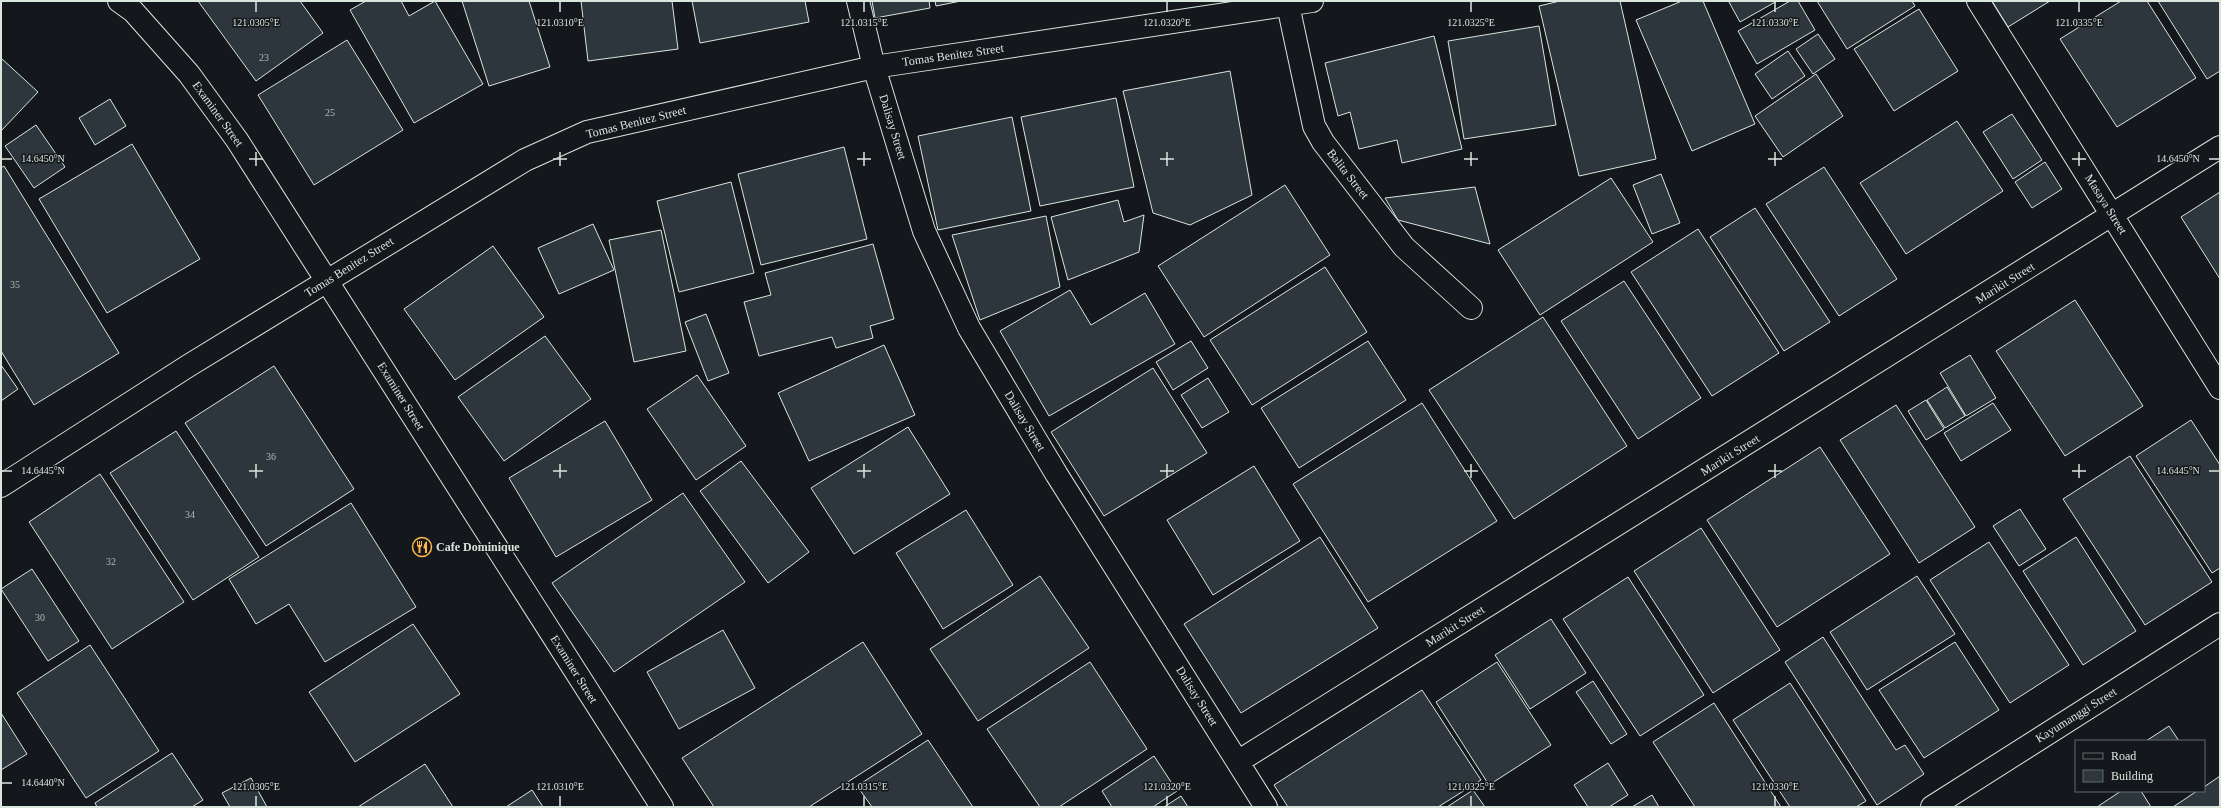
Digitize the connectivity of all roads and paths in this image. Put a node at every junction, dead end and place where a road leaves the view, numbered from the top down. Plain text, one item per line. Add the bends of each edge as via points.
1 (119, 1) edge
2 (858, 1) edge
3 (1312, 1) edge
4 (1978, 1) edge
5 (1288, 5) junction
6 (874, 67) junction
7 (2220, 147) edge
8 (2113, 216) junction
9 (328, 280) junction
10 (1471, 308) dead end
11 (2220, 388) edge
12 (1, 486) edge
13 (2220, 624) edge
14 (1239, 762) junction
15 (662, 807) edge
16 (1266, 807) edge
17 (1932, 807) edge

1 - 9 street, Examiner Street via 133,11 189,74 237,140
2 - 6 street, Dalisay Street
3 - 5 street, Tomas Benitez Street
4 - 8 street, Masaya Street
5 - 6 street, Tomas Benitez Street
5 - 10 street, Balita Street via 1314,126 1323,142 1404,247
6 - 9 street, Tomas Benitez Street via 587,132 524,160
6 - 14 street, Dalisay Street via 924,231 969,328 1057,475
7 - 8 street, Marikit Street
8 - 11 street, Masaya Street
8 - 14 street, Marikit Street
9 - 12 street, Tomas Benitez Street
9 - 15 street, Examiner Street
13 - 17 street, Kayumanggi Street
14 - 16 street, Dalisay Street

